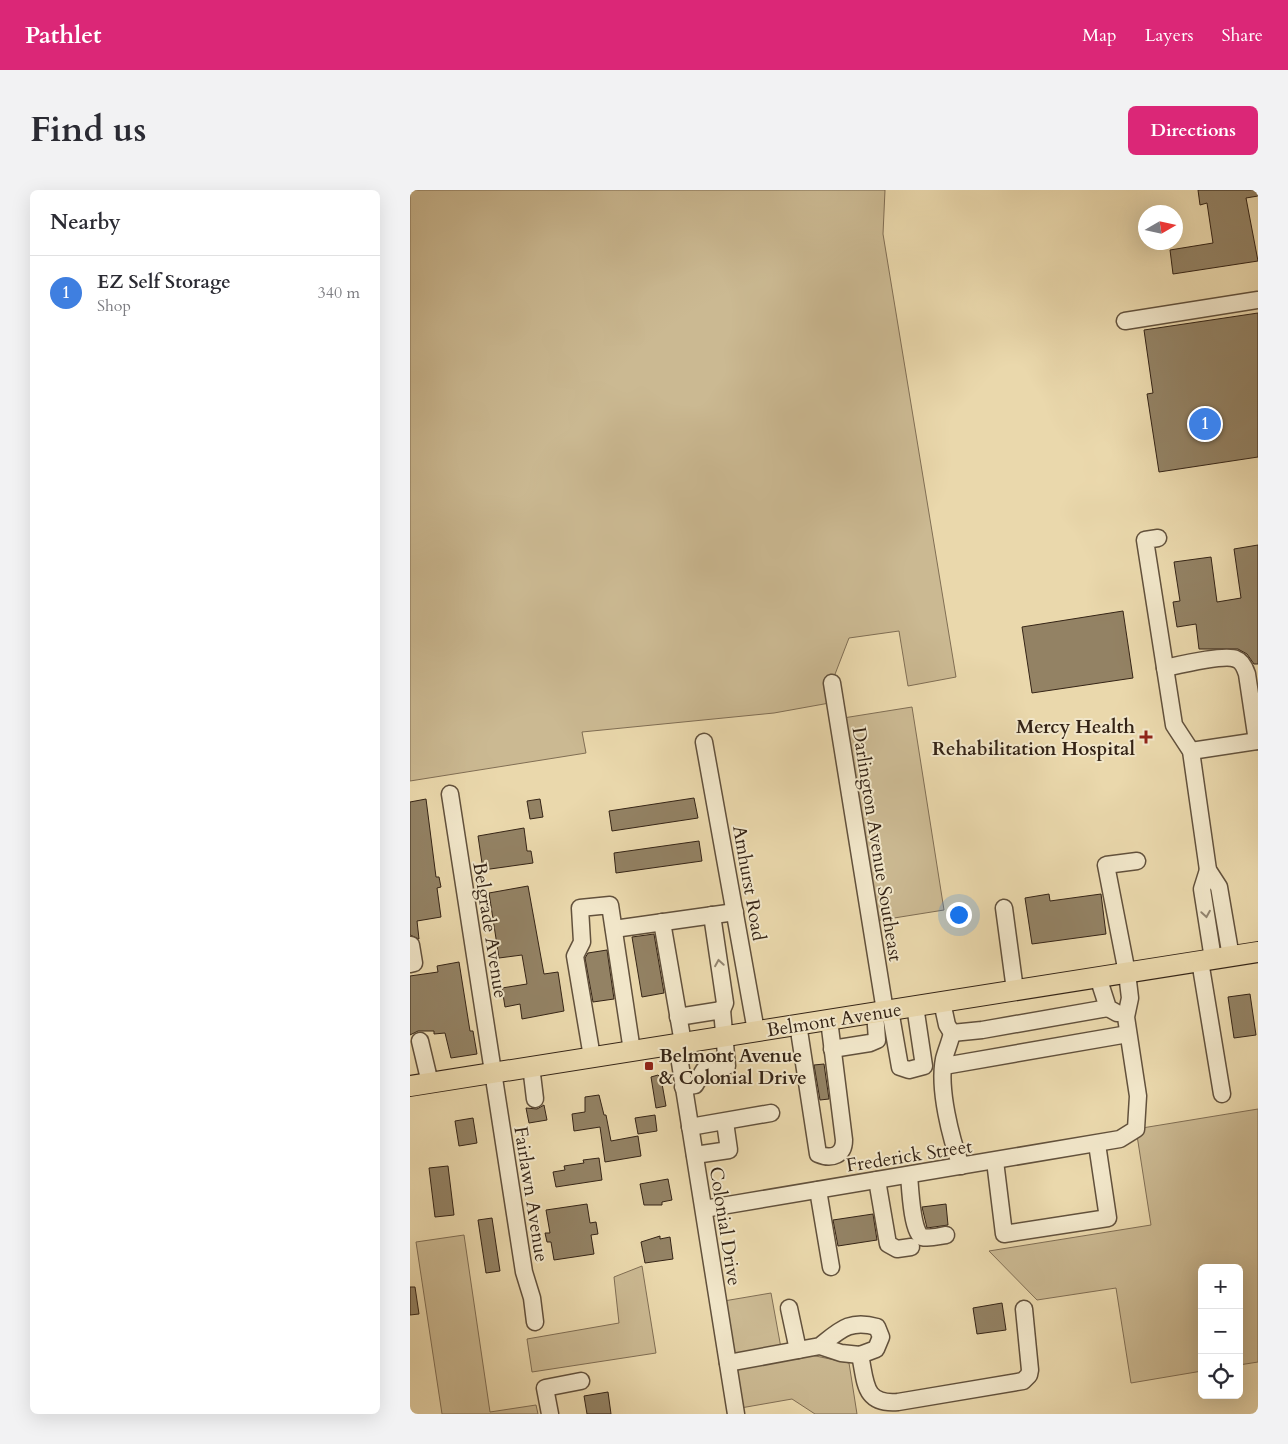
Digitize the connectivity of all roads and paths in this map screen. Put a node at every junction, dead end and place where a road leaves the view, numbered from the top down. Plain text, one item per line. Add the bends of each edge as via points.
1 (1258, 300) edge
2 (1125, 321) dead end
3 (1158, 538) dead end
4 (1165, 668) junction
5 (832, 682) dead end
6 (1258, 741) edge
7 (704, 742) dead end
8 (1191, 751) junction
9 (450, 794) dead end
10 (1137, 861) dead end
11 (1004, 908) dead end
12 (735, 912) junction
13 (712, 915) junction
14 (662, 922) junction
15 (614, 929) junction
16 (411, 945) edge
17 (1258, 952) edge
18 (1214, 959) junction
19 (410, 964) edge
20 (1128, 973) junction
21 (1098, 977) junction
22 (1015, 990) junction
23 (942, 1002) junction
24 (915, 1006) junction
25 (1108, 1008) junction
26 (722, 1010) junction
27 (883, 1011) junction
28 (678, 1017) junction
29 (1126, 1017) junction
30 (829, 1020) junction
31 (798, 1024) junction
32 (756, 1031) junction
33 (952, 1033) junction
34 (1128, 1034) junction
35 (723, 1036) junction
36 (420, 1041) dead end
37 (680, 1043) junction
38 (832, 1049) junction
39 (632, 1051) junction
40 (592, 1057) junction
41 (531, 1066) junction
42 (944, 1066) junction
43 (493, 1072) junction
44 (430, 1083) junction
45 (410, 1086) edge
46 (683, 1087) junction
47 (1222, 1094) dead end
48 (535, 1099) dead end
49 (771, 1114) dead end
50 (724, 1122) junction
51 (690, 1127) junction
52 (1096, 1144) junction
53 (695, 1155) junction
54 (995, 1161) junction
55 (961, 1166) junction
56 (908, 1175) junction
57 (877, 1180) junction
58 (818, 1190) junction
59 (704, 1209) junction
60 (946, 1235) dead end
61 (911, 1247) dead end
62 (831, 1267) dead end
63 (789, 1308) dead end
64 (1024, 1309) dead end
65 (535, 1322) dead end
66 (820, 1346) junction
67 (798, 1350) junction
68 (860, 1355) junction
69 (728, 1363) junction
70 (581, 1381) dead end
71 (550, 1414) edge
72 (736, 1414) edge

1 - 2 street
3 - 4 street via 1145,540
4 - 6 street via 1222,658 1238,660 1247,674
4 - 8 street via 1174,725
5 - 27 street, Darlington Avenue Southeast
6 - 8 street
7 - 12 street, Amhurst Road
8 - 18 street via 1208,870 1202,889
9 - 43 street, Belgrade Avenue
10 - 20 street via 1106,865
11 - 22 street
12 - 13 street
12 - 32 street, Amhurst Road
13 - 14 street
26 -> 13 street via 725,1003
14 - 15 street
14 - 28 street, Colonial Drive
15 - 39 street
15 - 40 street via 610,905 578,910 582,942 575,956
16 - 19 street via 414,963
17 - 18 main road, Belmont Avenue
18 - 20 main road, Belmont Avenue
18 - 47 street
20 - 21 main road, Belmont Avenue
20 - 29 street via 1130,998
21 - 22 main road, Belmont Avenue
21 - 25 street
22 - 23 main road, Belmont Avenue
23 - 24 main road, Belmont Avenue
23 - 33 street
24 - 27 main road, Belmont Avenue
24 - 27 street via 924,1066 909,1070 900,1067
25 - 29 street
25 - 33 street
26 - 28 street
26 - 35 street
27 - 30 main road, Belmont Avenue
27 - 38 street via 877,1040
28 - 37 street, Colonial Drive
29 - 34 street
30 - 31 main road, Belmont Avenue
30 - 38 street
31 - 32 main road, Belmont Avenue
31 - 38 street via 816,1144 818,1154 823,1157 844,1150
32 - 35 main road, Belmont Avenue
33 - 42 street
34 - 42 street
34 - 52 street, Frederick Street via 1138,1096 1136,1129 1120,1139
35 - 37 main road, Belmont Avenue
35 - 46 street via 727,1066 704,1070 695,1085
36 - 44 street
37 - 39 main road, Belmont Avenue
37 - 46 street, Colonial Drive
39 - 40 main road, Belmont Avenue
40 - 41 main road, Belmont Avenue
41 - 43 main road, Belmont Avenue
41 - 48 street
42 - 55 street via 950,1135
43 - 44 main road, Belmont Avenue
43 - 65 street, Fairlawn Avenue via 524,1272
44 - 45 main road, Belmont Avenue
46 - 51 street, Colonial Drive
49 - 50 street
50 - 51 street
50 - 53 street via 729,1150
51 - 53 street, Colonial Drive
52 - 54 street, Frederick Street
52 - 54 street via 1108,1218 1004,1234
53 - 59 street, Colonial Drive
54 - 55 street, Frederick Street
55 - 56 street, Frederick Street
56 - 57 street, Frederick Street
56 - 60 street via 918,1234 923,1237
57 - 58 street, Frederick Street
57 - 61 street via 888,1244 897,1249
58 - 59 street, Frederick Street
58 - 62 street
59 - 69 street, Colonial Drive
63 - 67 street
64 - 68 street via 1030,1370 1023,1381 881,1402 868,1392
66 - 67 street
66 - 68 street
66 - 68 street via 844,1326 865,1323 877,1327 881,1337 876,1349
67 - 69 street
69 - 72 street, Colonial Drive
70 - 71 street via 545,1388

